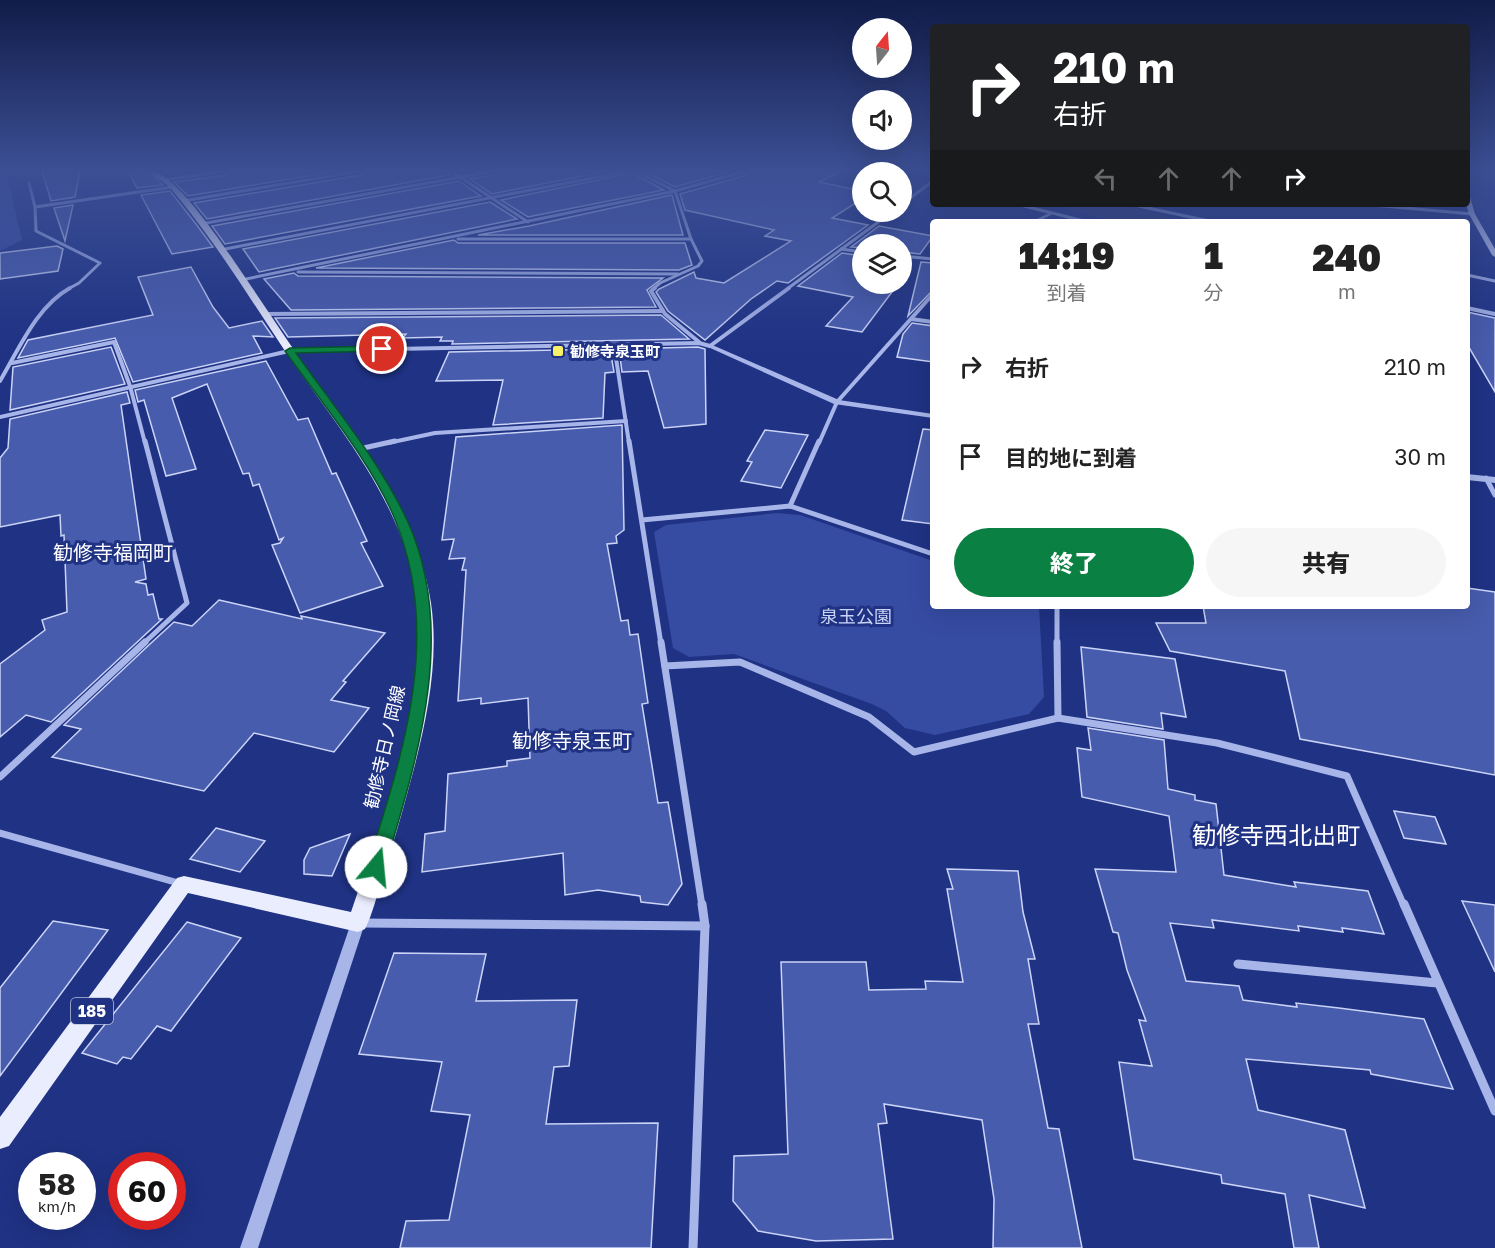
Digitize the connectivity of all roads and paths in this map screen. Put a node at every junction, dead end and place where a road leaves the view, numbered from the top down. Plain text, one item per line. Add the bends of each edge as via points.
1 (36, 229) edge
2 (205, 229) edge
3 (329, 229) edge
4 (493, 229) edge
5 (688, 229) edge
6 (868, 229) edge
7 (1481, 229) edge
8 (691, 239) junction
9 (442, 240) junction
10 (841, 249) junction
11 (220, 250) junction
12 (852, 251) edge
13 (1495, 255) edge
14 (912, 257) edge
15 (930, 259) edge
16 (292, 272) junction
17 (678, 274) junction
18 (1470, 277) edge
19 (241, 280) junction
20 (1495, 281) edge
21 (930, 297) edge
22 (1470, 309) edge
23 (663, 311) junction
24 (265, 314) junction
25 (1495, 314) edge
26 (911, 319) junction
27 (930, 322) edge
28 (699, 343) junction
29 (614, 345) junction
30 (710, 346) junction
31 (290, 351) junction
32 (12, 363) junction
33 (0, 381) edge
34 (130, 386) junction
35 (837, 402) junction
36 (930, 416) edge
37 (0, 417) edge
38 (626, 421) junction
39 (359, 449) junction
40 (1470, 477) edge
41 (1490, 479) edge
42 (1495, 495) edge
43 (790, 506) junction
44 (642, 520) junction
45 (930, 553) edge
46 (1057, 609) edge
47 (665, 666) junction
48 (1058, 718) junction
49 (0, 777) edge
50 (0, 833) edge
51 (184, 885) junction
52 (358, 923) junction
53 (705, 926) junction
54 (1238, 964) dead end
55 (1437, 983) junction
56 (1495, 1111) edge
57 (0, 1137) edge
58 (249, 1248) edge
59 (693, 1248) edge

1 - 32 street via 100,263 79,283 57,295 30,329
2 - 11 main road, 勧修寺日ノ岡線
3 - 11 street
4 - 9 street
5 - 8 street
6 - 10 street
7 - 13 main road
8 - 9 street
8 - 17 street via 702,261
9 - 16 street
10 - 12 street
10 - 30 street
11 - 19 main road, 勧修寺日ノ岡線
14 - 15 street
16 - 17 street
16 - 19 street
17 - 23 street via 651,291
18 - 20 street
19 - 24 main road, 勧修寺日ノ岡線
21 - 26 street
22 - 25 street
23 - 24 street
23 - 28 street
24 - 31 main road, 勧修寺日ノ岡線
26 - 27 street
26 - 35 street
28 - 29 street
28 - 30 street
29 - 31 street
29 - 38 street
30 - 35 street
31 - 34 street
31 - 39 main road, 勧修寺日ノ岡線
32 - 33 street
32 - 34 street via 114,342
34 - 37 street
34 - 49 street via 187,603
35 - 36 street
35 - 43 street
38 - 39 street via 435,434
38 - 44 street
39 - 52 main road, 勧修寺日ノ岡線 via 402,522 416,561 426,639 416,717 393,813
40 - 41 street
41 - 42 street
43 - 44 street
43 - 45 street
44 - 47 street
46 - 48 street
47 - 48 street via 740,662 869,717 914,752
47 - 53 street
48 - 55 street via 1217,743 1347,777
50 - 51 street
51 - 52 main road
51 - 57 main road, 185
52 - 53 street
52 - 58 street
53 - 59 street
54 - 55 street
55 - 56 street

